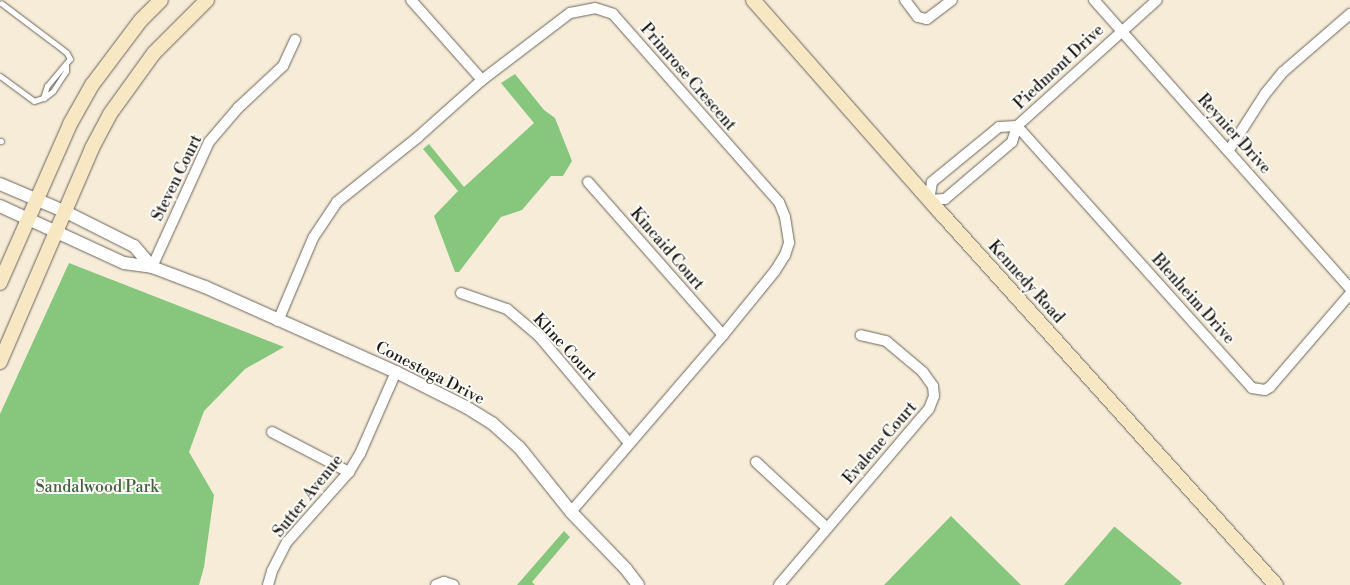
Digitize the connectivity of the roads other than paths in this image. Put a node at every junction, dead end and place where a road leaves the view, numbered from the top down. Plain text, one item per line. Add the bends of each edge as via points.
1 (161, 0) edge
2 (207, 0) edge
3 (411, 0) edge
4 (753, 0) edge
5 (905, 0) edge
6 (952, 0) edge
7 (1094, 0) edge
8 (1157, 0) edge
9 (2, 3) edge
10 (1350, 14) edge
11 (1121, 30) junction
12 (295, 40) dead end
13 (0, 76) edge
14 (482, 80) junction
15 (1017, 126) junction
16 (1229, 150) junction
17 (588, 182) dead end
18 (0, 184) edge
19 (37, 199) junction
20 (929, 200) junction
21 (0, 206) edge
22 (66, 212) junction
23 (29, 218) junction
24 (58, 232) junction
25 (152, 267) junction
26 (0, 283) edge
27 (1350, 288) edge
28 (461, 293) dead end
29 (1350, 294) edge
30 (278, 320) junction
31 (861, 335) dead end
32 (723, 336) junction
33 (0, 362) edge
34 (396, 372) junction
35 (272, 432) dead end
36 (629, 443) junction
37 (756, 462) dead end
38 (350, 472) junction
39 (571, 512) junction
40 (827, 528) junction
41 (268, 585) edge
42 (436, 585) edge
43 (454, 585) edge
44 (638, 585) edge
45 (779, 585) edge
46 (1276, 585) edge

1 - 19 main road via 140,20 92,85 70,124
2 - 22 main road via 154,53 110,114
3 - 14 street
4 - 20 main road, Kennedy Road
5 - 6 street via 918,17 927,19
7 - 11 street, Reynier Drive
8 - 11 street, Piedmont Drive
9 - 13 lane via 67,53 70,59 47,86 43,98 34,101
10 - 16 street via 1283,72
11 - 15 street, Piedmont Drive
11 - 16 street, Reynier Drive
12 - 25 street, Steven Court via 283,66 238,108 209,142
14 - 30 street, Primrose Crescent via 337,202 313,238
14 - 32 street, Primrose Crescent via 570,13 595,8 613,14 779,202 785,217 789,243 785,255
15 - 20 street, Piedmont Drive via 1012,142 953,193 945,199
15 - 20 street, Piedmont Drive via 999,127 932,182
15 - 29 street, Blenheim Drive via 1252,388 1265,390 1270,387
16 - 27 street, Reynier Drive
17 - 32 street, Kincaid Court
18 - 19 street, Conestoga Drive
19 - 22 street, Conestoga Drive
19 - 23 main road
20 - 46 main road, Kennedy Road
21 - 23 street, Conestoga Drive
22 - 24 main road
22 - 25 street, Conestoga Drive via 134,246
23 - 24 street, Conestoga Drive
23 - 26 main road
24 - 25 street, Conestoga Drive via 124,263
24 - 33 main road
25 - 30 street, Conestoga Drive
28 - 36 street, Kline Court via 506,309 539,336
30 - 34 street, Conestoga Drive
31 - 40 street, Evalene Court via 886,341 923,372 933,386 934,396 929,409
32 - 36 street, Primrose Crescent
34 - 38 street, Sutter Avenue
34 - 39 street, Conestoga Drive via 492,423 519,447
35 - 38 street
36 - 39 street, Primrose Crescent
37 - 40 street
38 - 41 street, Sutter Avenue via 287,542
39 - 44 street, Conestoga Drive
40 - 45 street, Evalene Court
42 - 43 street via 444,582

